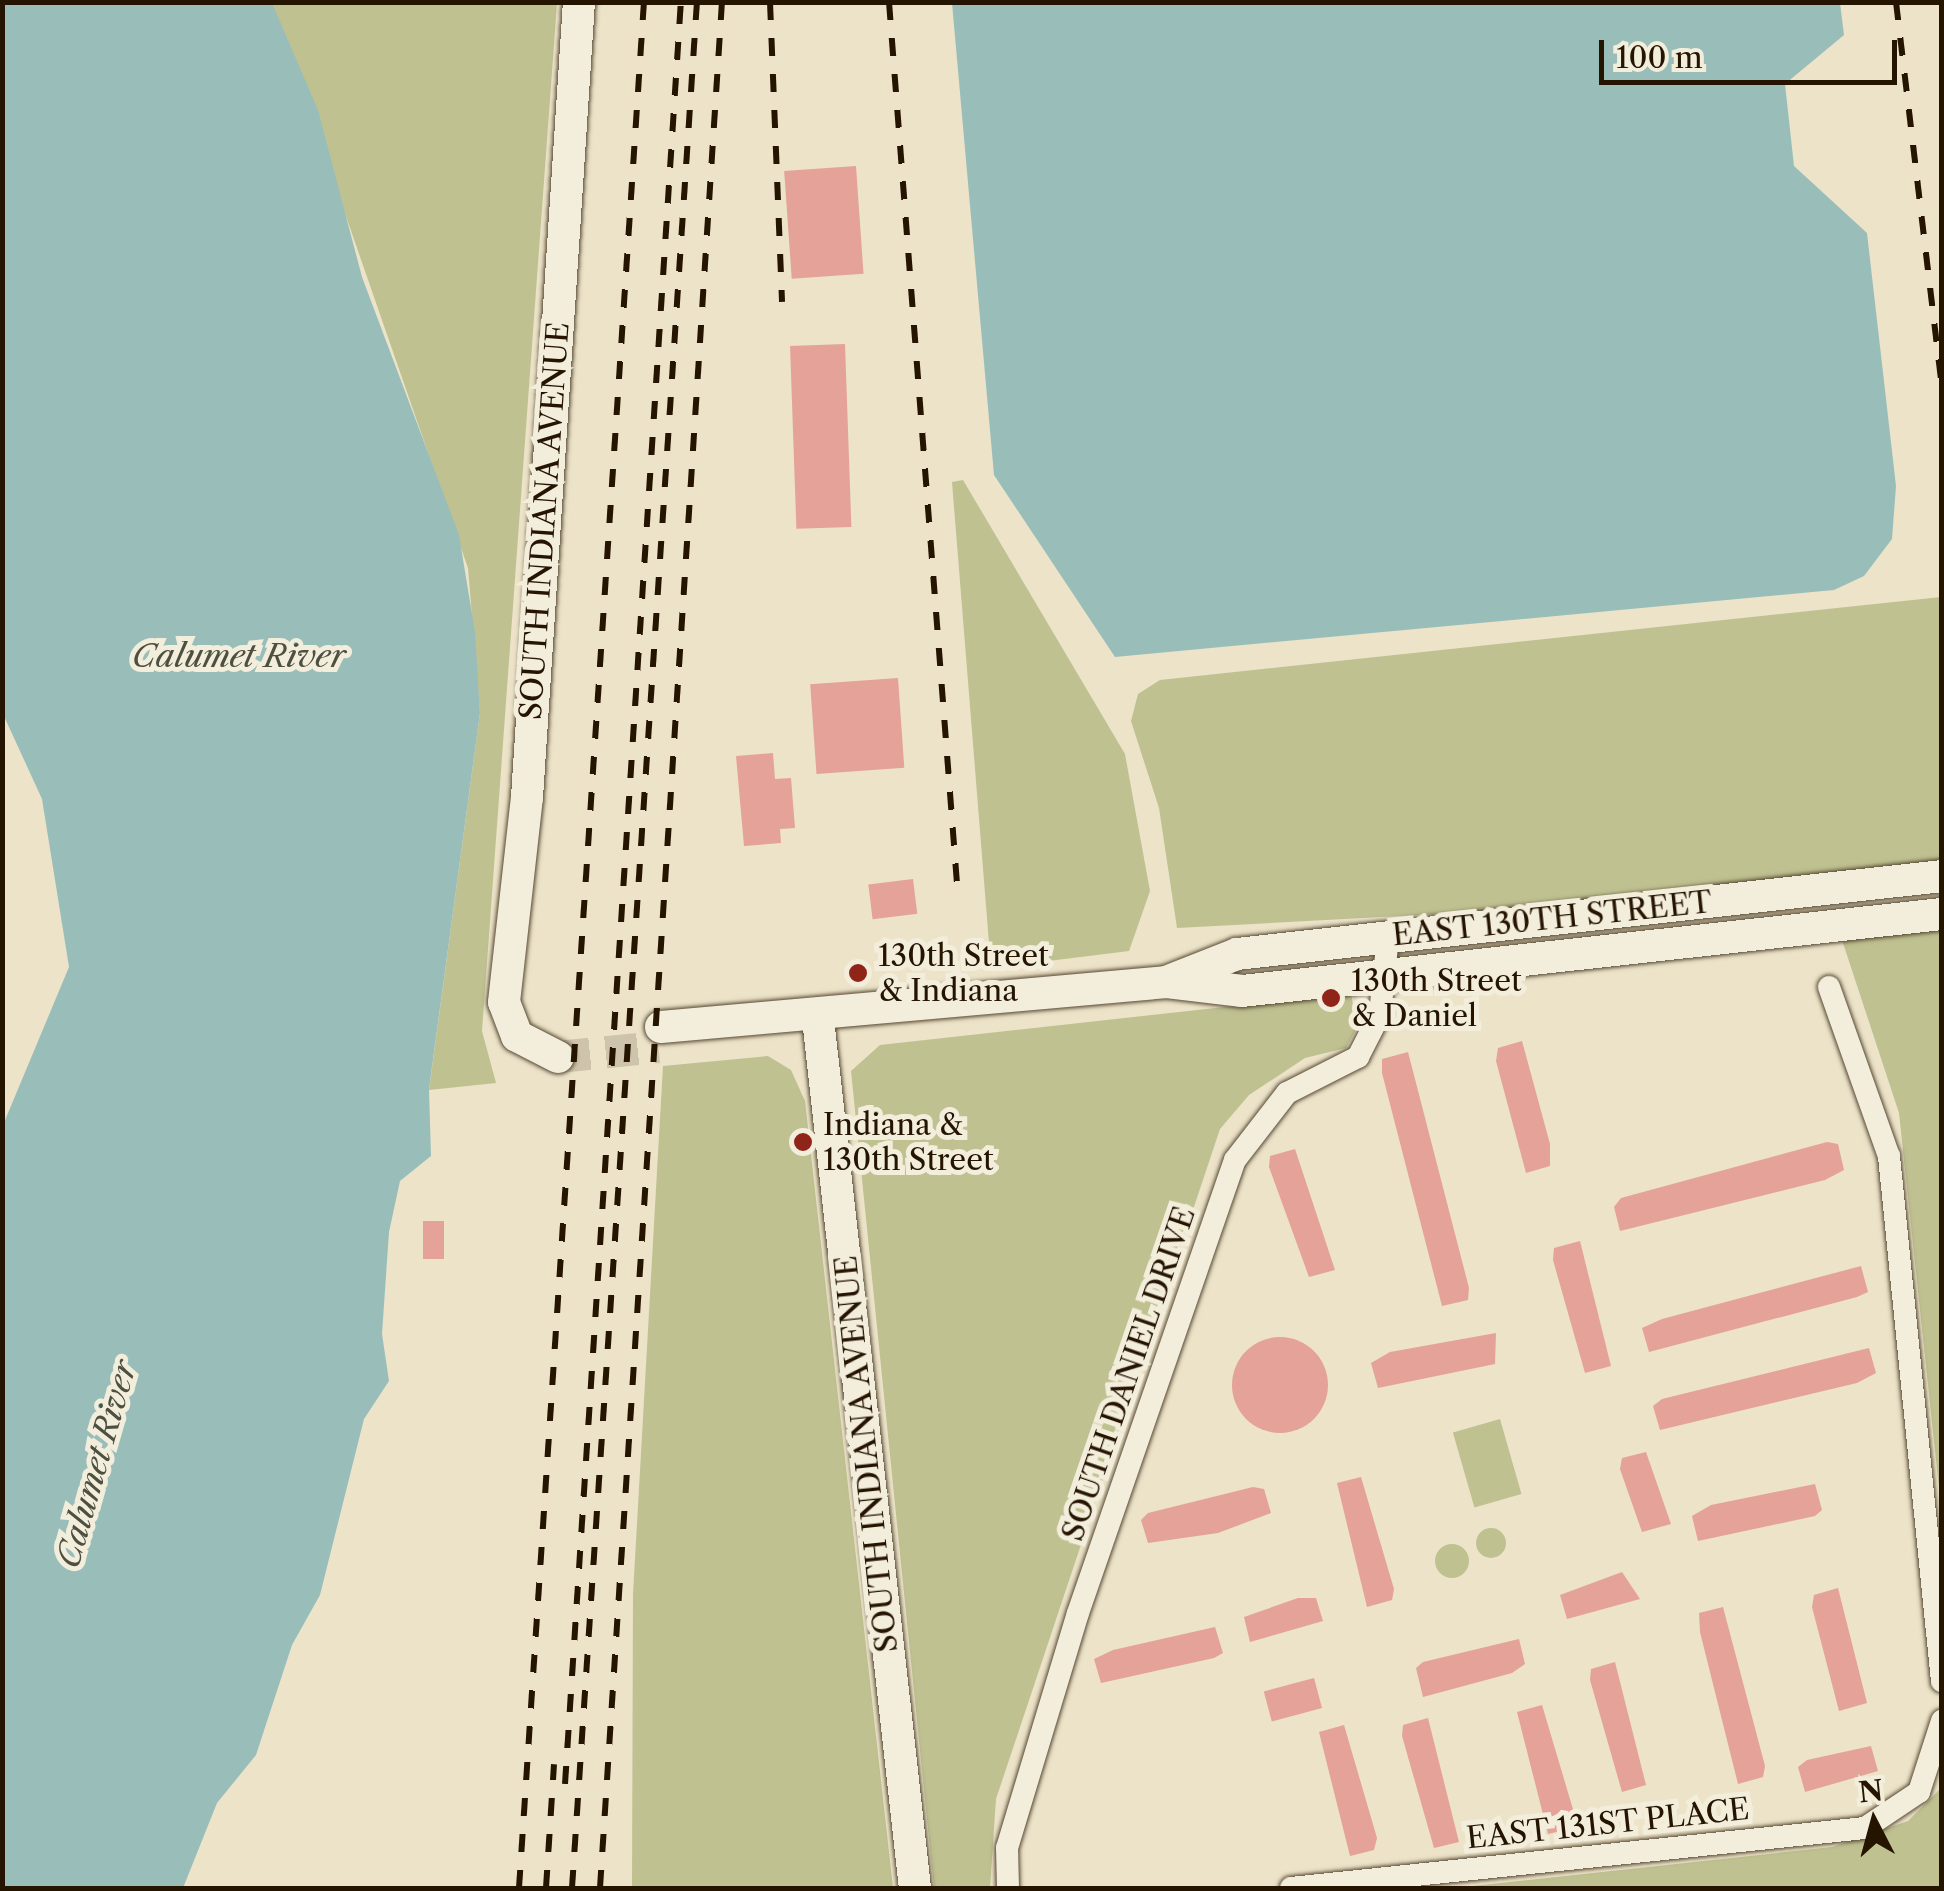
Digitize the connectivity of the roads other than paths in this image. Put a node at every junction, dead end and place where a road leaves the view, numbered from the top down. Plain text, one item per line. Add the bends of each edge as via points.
1 (579, 2) edge
2 (1942, 876) edge
3 (1942, 914) edge
4 (1388, 937) junction
5 (1379, 974) junction
6 (1167, 982) junction
7 (1829, 988) dead end
8 (818, 1019) junction
9 (660, 1037) tunnel mouth
10 (559, 1047) tunnel mouth
11 (1942, 1681) edge
12 (1942, 1722) edge
13 (915, 1888) edge
14 (1008, 1888) edge
15 (1291, 1888) edge

1 - 10 main road, SOUTH INDIANA AVENUE via 528,778 504,1002 517,1036
2 - 4 main road, EAST 130TH STREET
3 - 5 main road, EAST 130TH STREET
4 - 5 street, SOUTH DANIEL DRIVE
4 - 6 main road, EAST 130TH STREET via 1237,954
5 - 6 main road, EAST 130TH STREET via 1242,992
5 - 14 street, SOUTH DANIEL DRIVE via 1380,1014 1358,1057 1287,1093 1235,1160 1078,1612 1007,1848
6 - 8 main road, EAST 130TH STREET
7 - 11 street via 1889,1156
8 - 9 main road, EAST 130TH STREET via 778,1034
8 - 13 main road, SOUTH INDIANA AVENUE
12 - 15 street, EAST 131ST PLACE via 1919,1792 1864,1828

